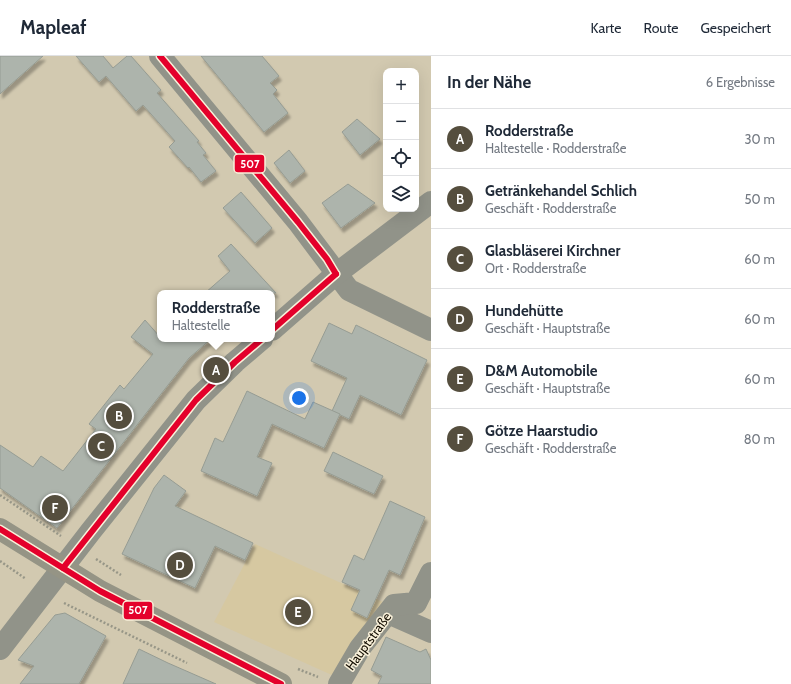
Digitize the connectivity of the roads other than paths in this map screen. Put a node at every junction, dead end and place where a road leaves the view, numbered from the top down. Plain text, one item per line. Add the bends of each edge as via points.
1 (160, 56) edge
2 (431, 202) edge
3 (336, 274) junction
4 (275, 327) edge
5 (431, 330) edge
6 (258, 342) edge
7 (0, 529) edge
8 (63, 568) junction
9 (431, 573) edge
10 (388, 613) junction
11 (431, 632) edge
12 (0, 649) edge
13 (331, 682) edge
14 (281, 684) edge

1 - 3 street via 298,222
2 - 3 street
3 - 4 street
3 - 5 street via 349,290
6 - 8 street via 196,400
7 - 8 main road
8 - 12 street
8 - 14 main road via 100,592
9 - 10 street, Hauptstraße via 416,603 394,605
10 - 11 street
10 - 13 street, Hauptstraße

